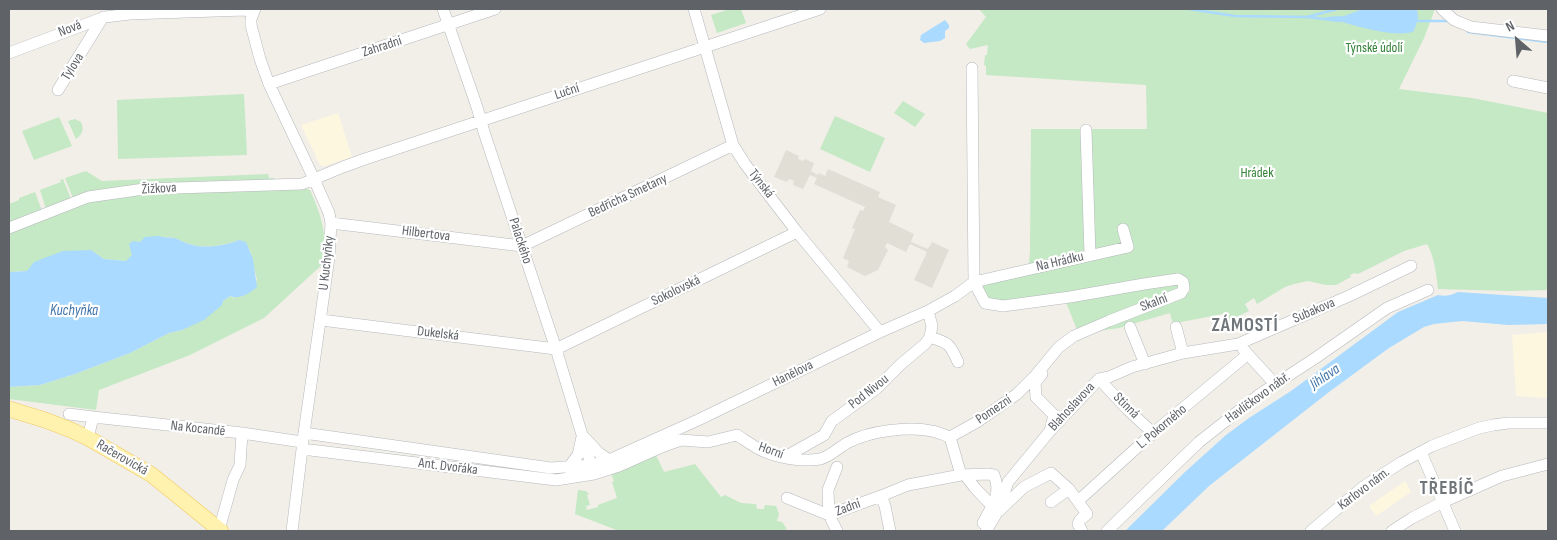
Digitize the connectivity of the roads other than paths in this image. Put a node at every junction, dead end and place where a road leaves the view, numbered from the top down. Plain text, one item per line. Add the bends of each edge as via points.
1 (443, 9) edge
2 (495, 9) edge
3 (694, 9) edge
4 (818, 9) edge
5 (1442, 9) edge
6 (253, 10) edge
7 (114, 12) edge
8 (103, 18) junction
9 (448, 24) junction
10 (1548, 36) edge
11 (706, 46) junction
12 (9, 53) edge
13 (972, 68) dead end
14 (1513, 81) dead end
15 (269, 84) junction
16 (1548, 88) edge
17 (58, 90) dead end
18 (480, 122) junction
19 (1086, 130) dead end
20 (734, 146) junction
21 (314, 179) junction
22 (331, 223) junction
23 (9, 228) edge
24 (1123, 229) dead end
25 (797, 232) junction
26 (522, 246) junction
27 (1090, 255) junction
28 (1410, 266) dead end
29 (974, 282) junction
30 (1428, 290) dead end
31 (928, 311) junction
32 (320, 320) junction
33 (1130, 327) dead end
34 (1176, 327) dead end
35 (880, 332) junction
36 (930, 337) junction
37 (1238, 344) junction
38 (1059, 347) junction
39 (556, 349) junction
40 (1182, 353) junction
41 (1247, 354) junction
42 (958, 362) dead end
43 (1145, 364) junction
44 (1100, 379) junction
45 (1275, 384) junction
46 (9, 409) edge
47 (69, 414) dead end
48 (93, 417) junction
49 (1548, 423) edge
50 (1050, 430) junction
51 (242, 433) junction
52 (1153, 433) junction
53 (582, 435) junction
54 (950, 437) junction
55 (88, 438) junction
56 (302, 441) junction
57 (1421, 452) junction
58 (785, 458) junction
59 (608, 460) junction
60 (1548, 464) edge
61 (837, 467) dead end
62 (568, 468) junction
63 (593, 470) junction
64 (963, 475) junction
65 (1069, 489) junction
66 (881, 496) junction
67 (787, 498) dead end
68 (1078, 501) junction
69 (1051, 502) dead end
70 (1443, 502) junction
71 (995, 508) junction
72 (829, 515) junction
73 (220, 531) edge
74 (292, 531) edge
75 (837, 531) edge
76 (890, 531) edge
77 (980, 531) edge
78 (986, 531) edge
79 (1082, 531) edge
80 (1107, 531) edge
81 (1311, 531) edge
82 (1392, 531) edge
83 (1455, 531) edge

1 - 9 street, Palackého
2 - 9 street, Zahradní
3 - 11 street, Týnská
4 - 11 street, Luční
5 - 10 street via 1454,20 1471,27
6 - 7 street, Nová
6 - 15 street, U Kuchyňky via 252,25
7 - 8 street, Nová
8 - 12 street, Nová
8 - 17 street, Tylova
9 - 15 street, Zahradní
9 - 18 street, Palackého
11 - 18 street, Luční
11 - 20 street, Týnská
13 - 29 street
14 - 16 street
15 - 21 street, U Kuchyňky
18 - 21 street, Luční
18 - 26 street, Palackého
19 - 27 street
20 - 25 street, Týnská
20 - 26 street, Bedřicha Smetany
21 - 22 street, U Kuchyňky
21 - 23 street, Žižkova via 290,186 144,189 88,197
22 - 26 street, Hilbertova
22 - 32 street, U Kuchyňky via 330,258
24 - 27 street, Na Hrádku via 1128,247
25 - 35 street, Týnská
25 - 39 street, Sokolovská
26 - 39 street, Palackého
27 - 29 street, Na Hrádku
28 - 37 street, Subakova
29 - 31 street, Hanělova
29 - 38 street, Skalní via 985,303 1003,306 1178,279 1183,282 1181,293 1074,336
30 - 45 street, Havlíčkovo nábř. via 1387,308
31 - 35 street, Hanělova
31 - 36 street via 932,326
32 - 39 street, Dukelská
32 - 56 street, U Kuchyňky
33 - 43 street
34 - 40 street
35 - 59 street, Hanělova
36 - 42 street via 951,346
36 - 58 street, Pod Nivou via 876,389 832,421 824,435
37 - 40 street, Blahoslavova
37 - 41 street
38 - 50 street via 1061,353 1035,383 1036,397 1054,415
38 - 54 street, Pomezní via 1017,394
39 - 53 street, Palackého
40 - 43 street, Blahoslavova
41 - 45 street
41 - 52 street, L. Pokorného
43 - 44 street, Blahoslavova
44 - 50 street, Blahoslavova
44 - 52 street, Stinná
45 - 80 street, Havlíčkovo nábř. via 1199,442
46 - 55 main road, Račerovická
47 - 48 street, Na Kocandě
48 - 51 street, Na Kocandě
48 - 55 street
49 - 57 street, Karlovo nám. via 1508,423 1479,428
50 - 71 street, Blahoslavova via 1008,482
51 - 56 street, Na Kocandě
51 - 73 street via 240,465
52 - 68 street, L. Pokorného
53 - 59 street
53 - 62 street via 578,455
53 - 63 street, Palackého
54 - 58 street, Horní via 912,429 884,431 859,437 822,459
54 - 64 street
55 - 73 main road, Račerovická via 152,475
56 - 62 street, Ant. Dvořáka
56 - 63 street, Ant. Dvořáka via 556,480 579,478
56 - 74 street, U Kuchyňky
57 - 70 street
57 - 81 street, Karlovo nám. via 1363,487
58 - 63 street, Horní via 764,451 737,435 708,442 681,440 619,466
59 - 63 street, Hanělova
60 - 70 street via 1502,476
61 - 72 street via 828,490
62 - 63 street, Ant. Dvořáka
64 - 66 street, Zadní via 908,484
64 - 71 street
64 - 71 street, Zadní via 994,475 998,486
65 - 68 street
65 - 69 street
65 - 71 street via 1051,473
66 - 72 street, Zadní
66 - 76 street
67 - 72 street, Zadní
68 - 79 street via 1087,514 1078,524
70 - 82 street
70 - 83 street
71 - 77 street, Blahoslavova
71 - 78 street, Blahoslavova
72 - 75 street

